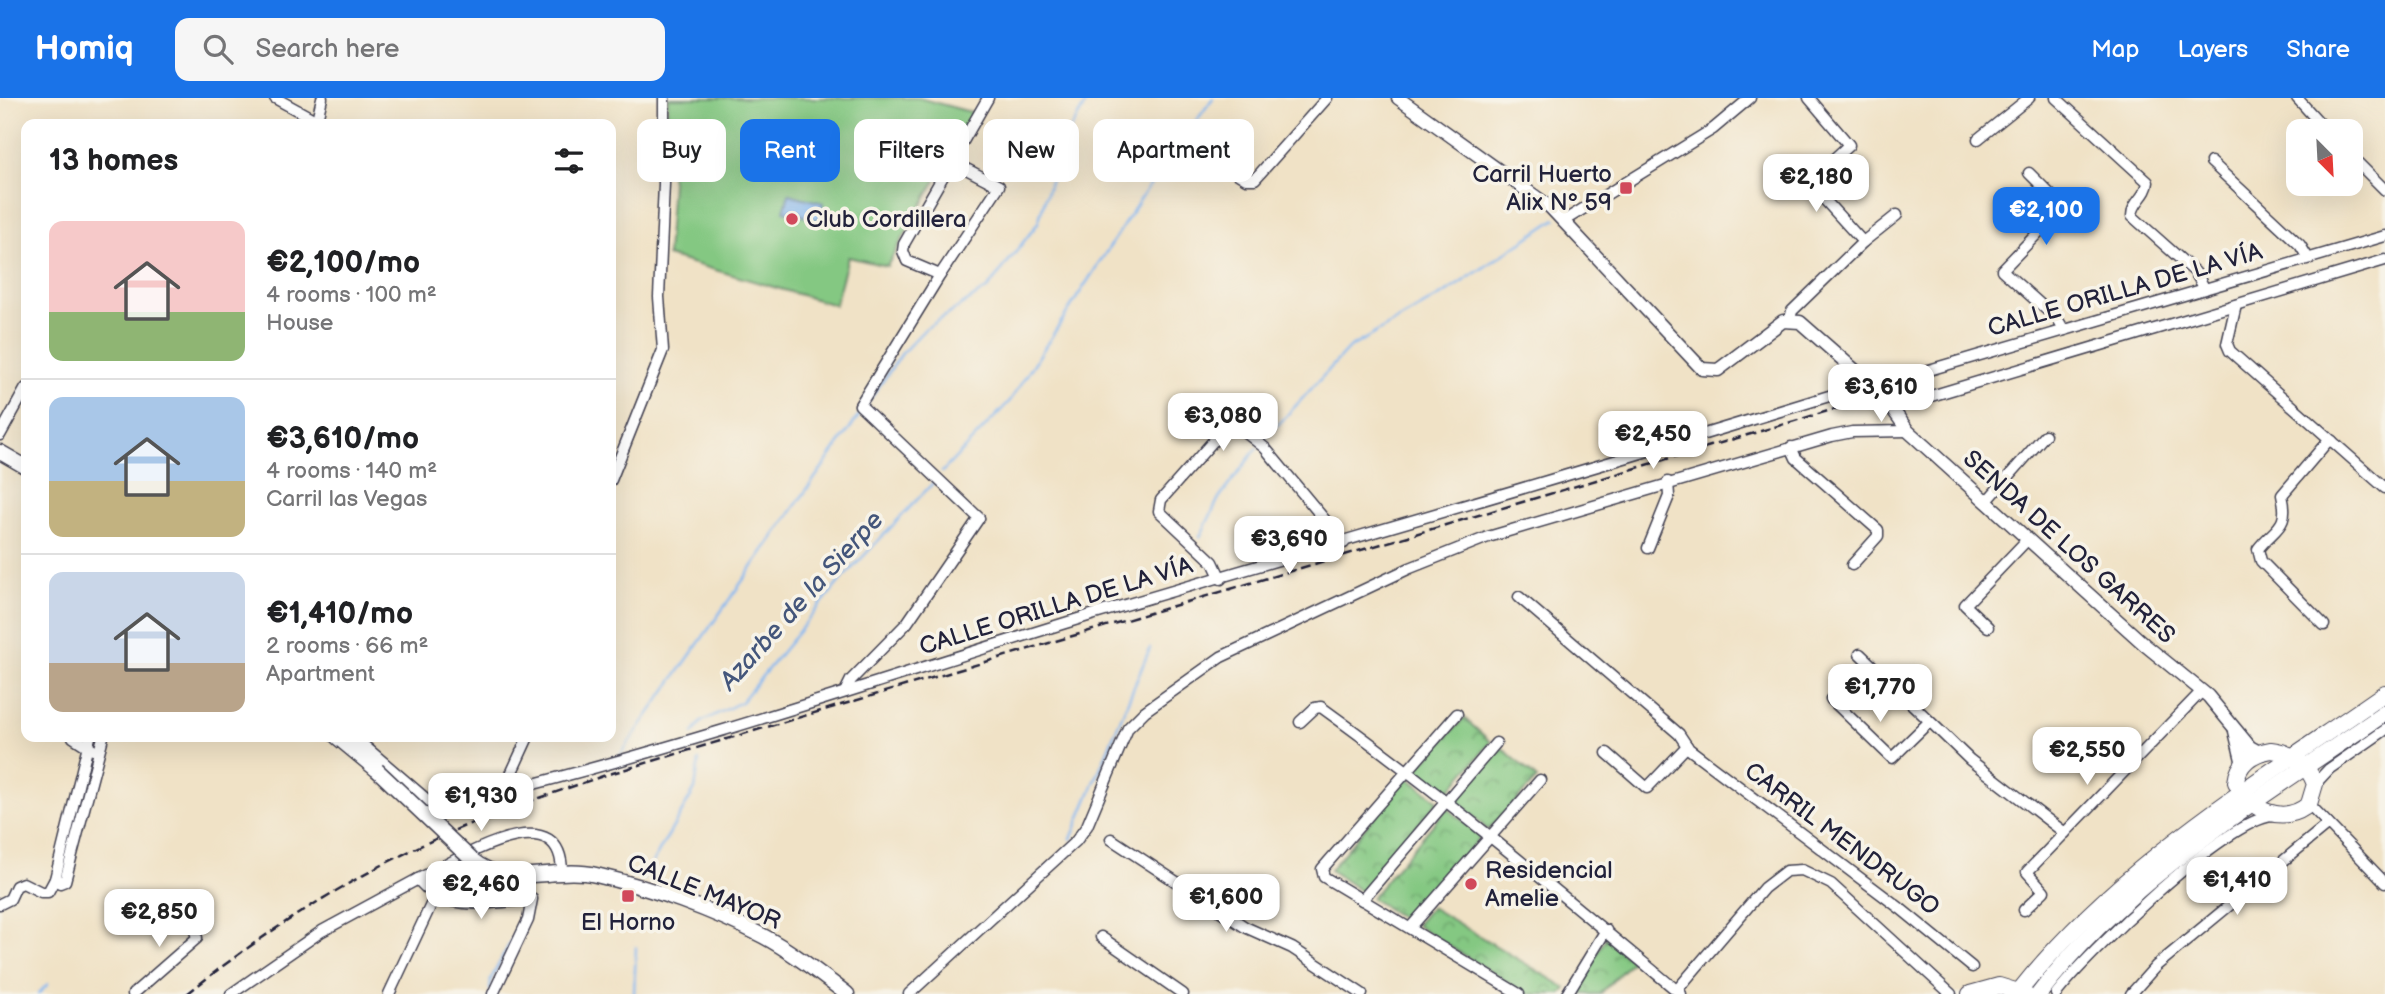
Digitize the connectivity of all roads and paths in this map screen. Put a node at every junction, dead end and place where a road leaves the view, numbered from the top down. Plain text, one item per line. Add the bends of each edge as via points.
1 (275, 98) edge
2 (322, 98) edge
3 (664, 98) edge
4 (988, 98) edge
5 (1327, 98) edge
6 (1398, 98) edge
7 (1750, 98) edge
8 (1809, 98) edge
9 (2029, 98) edge
10 (2056, 98) edge
11 (2297, 98) edge
12 (310, 119) edge
13 (318, 119) edge
14 (2317, 119) edge
15 (969, 130) edge
16 (1979, 139) dead end
17 (2211, 162) dead end
18 (2363, 168) edge
19 (969, 170) edge
20 (2029, 173) dead end
21 (1254, 179) edge
22 (940, 182) edge
23 (2385, 190) edge
24 (1897, 215) dead end
25 (1565, 220) junction
26 (2385, 236) edge
27 (1863, 242) junction
28 (2308, 258) junction
29 (2385, 260) edge
30 (940, 275) junction
31 (2205, 289) junction
32 (2235, 304) junction
33 (1790, 319) junction
34 (2064, 330) junction
35 (1876, 384) junction
36 (21, 397) edge
37 (1891, 408) junction
38 (1908, 431) junction
39 (0, 435) edge
40 (2045, 435) dead end
41 (2332, 441) junction
42 (1791, 447) junction
43 (0, 453) edge
44 (21, 464) edge
45 (616, 468) edge
46 (1668, 482) junction
47 (2385, 488) edge
48 (1986, 502) junction
49 (2028, 539) junction
50 (1344, 543) junction
51 (1648, 548) dead end
52 (1852, 565) dead end
53 (1221, 579) junction
54 (1519, 597) dead end
55 (2323, 625) dead end
56 (1987, 627) dead end
57 (1860, 654) dead end
58 (2202, 691) junction
59 (845, 692) junction
60 (2385, 694) edge
61 (1831, 699) dead end
62 (2385, 713) edge
63 (1457, 714) dead end
64 (1300, 722) dead end
65 (1929, 722) junction
66 (2385, 730) edge
67 (2235, 731) junction
68 (89, 742) edge
69 (102, 742) edge
70 (343, 742) edge
71 (360, 742) edge
72 (526, 742) edge
73 (1496, 743) dead end
74 (1687, 746) junction
75 (2259, 752) junction
76 (99, 753) junction
77 (1607, 753) dead end
78 (2300, 762) junction
79 (2242, 764) junction
80 (1407, 768) junction
81 (1540, 780) dead end
82 (509, 783) junction
83 (2315, 784) junction
84 (2248, 798) junction
85 (1446, 801) junction
86 (2309, 804) junction
87 (2277, 816) junction
88 (2328, 824) junction
89 (2065, 833) junction
90 (1489, 835) junction
91 (1111, 839) dead end
92 (567, 872) junction
93 (55, 879) junction
94 (418, 879) junction
95 (1864, 881) junction
96 (2385, 883) edge
97 (436, 894) junction
98 (1849, 899) junction
99 (1362, 900) junction
100 (0, 904) edge
101 (188, 905) dead end
102 (2024, 910) dead end
103 (1410, 928) junction
104 (1606, 930) junction
105 (1101, 937) dead end
106 (1972, 967) dead end
107 (1949, 991) edge
108 (1679, 992) edge
109 (2021, 993) edge
110 (133, 994) edge
111 (231, 994) edge
112 (389, 994) edge
113 (493, 994) edge
114 (848, 994) edge
115 (909, 994) edge
116 (1183, 994) edge
117 (1362, 994) edge
118 (1519, 994) edge
119 (1567, 994) edge
120 (1970, 994) edge
121 (2039, 994) edge
122 (2056, 994) edge
123 (2131, 994) edge

1 - 12 street
2 - 13 street
3 - 45 street via 659,297 663,350
4 - 15 street
5 - 21 street
6 - 25 street
7 - 25 street via 1713,130
8 - 27 street via 1849,145 1811,180 1813,187
9 - 16 street
10 - 31 street via 2148,182 2132,216 2194,272
11 - 14 street
17 - 28 street via 2300,245
18 - 23 street
19 - 30 street via 999,186
20 - 34 street via 2063,207 2002,270
22 - 30 street via 903,251 907,261
24 - 27 street
25 - 33 street via 1707,371 1718,370 1770,328
26 - 28 street, CALLE ORILLA DE LA VÍA
27 - 33 street via 1792,311
28 - 31 street, CALLE ORILLA DE LA VÍA
29 - 32 street, CALLE ORILLA DE LA VÍA
30 - 59 street via 860,405 979,518 907,623 851,680
31 - 34 street, CALLE ORILLA DE LA VÍA
32 - 37 street, CALLE ORILLA DE LA VÍA
32 - 41 street via 2228,334 2230,351
33 - 35 street, SENDA DE LOS GARRES
34 - 35 street, CALLE ORILLA DE LA VÍA
35 - 37 street, SENDA DE LOS GARRES
35 - 50 street, CALLE ORILLA DE LA VÍA
36 - 39 street
37 - 38 street, SENDA DE LOS GARRES
38 - 42 street via 1852,432
38 - 48 street, SENDA DE LOS GARRES
40 - 48 street
41 - 47 street
41 - 55 street via 2282,495 2285,516 2280,528 2258,549 2261,561
42 - 46 street
42 - 52 street via 1796,458 1878,530 1878,537
43 - 44 main road
46 - 51 street via 1669,496
46 - 115 street via 1500,533 1410,568 1202,667 1145,711 1122,739 1087,827 1076,841
48 - 49 street, SENDA DE LOS GARRES
49 - 56 street via 1965,605
49 - 58 street, SENDA DE LOS GARRES
50 - 53 street, CALLE ORILLA DE LA VÍA
50 - 53 street via 1265,448 1231,421 1161,500 1158,511 1213,562
53 - 59 street, CALLE ORILLA DE LA VÍA
54 - 74 street, CARRIL MENDRUGO via 1679,734
57 - 65 street
58 - 67 street, SENDA DE LOS GARRES
58 - 89 street
59 - 82 street, CALLE ORILLA DE LA VÍA via 587,770 522,787
60 - 78 main road
61 - 65 street via 1892,758
62 - 78 main road
63 - 80 street
64 - 80 street via 1321,707
65 - 89 street via 1970,760
66 - 83 street
67 - 75 street, SENDA DE LOS GARRES
67 - 79 street
68 - 76 street
68 - 93 street
69 - 76 street
70 - 92 main road, CALLE MAYOR, bridge via 488,871 502,875
71 - 82 street, CALLE ORILLA DE LA VÍA via 440,808
72 - 82 street
73 - 85 street
74 - 77 street via 1647,788
74 - 95 street, CARRIL MENDRUGO
75 - 78 main road via 2279,751
75 - 79 main road
76 - 93 street via 65,881
78 - 83 main road
78 - 84 main road
79 - 84 main road via 2236,782
80 - 85 street
80 - 99 street via 1322,869 1324,877
81 - 90 street
83 - 86 main road
84 - 87 main road
84 - 109 main road via 2160,852 2112,892 2045,959
84 - 121 main road via 2136,891 2074,951
85 - 90 street
85 - 99 street
86 - 87 main road via 2295,814
86 - 88 street
87 - 122 street via 2255,820 2168,884 2129,917
88 - 96 street
88 - 123 street via 2185,941
89 - 102 street via 2027,872 2044,891
90 - 103 street
90 - 104 street
91 - 117 street via 1245,927 1292,948
92 - 94 street via 554,843 526,833
92 - 114 main road, CALLE MAYOR via 621,882 742,926 783,948
93 - 100 street via 48,892 23,883 16,886 10,899
94 - 97 street
94 - 111 street via 322,931
95 - 98 street
95 - 106 street, CARRIL MENDRUGO
97 - 112 street
97 - 113 street via 475,905 532,900 528,920
98 - 107 street
98 - 108 street via 1815,874 1786,872 1764,888
99 - 103 street
101 - 110 street via 197,938
103 - 118 street
104 - 108 street
104 - 119 street
105 - 116 street
107 - 120 street
109 - 120 main road via 1999,986

